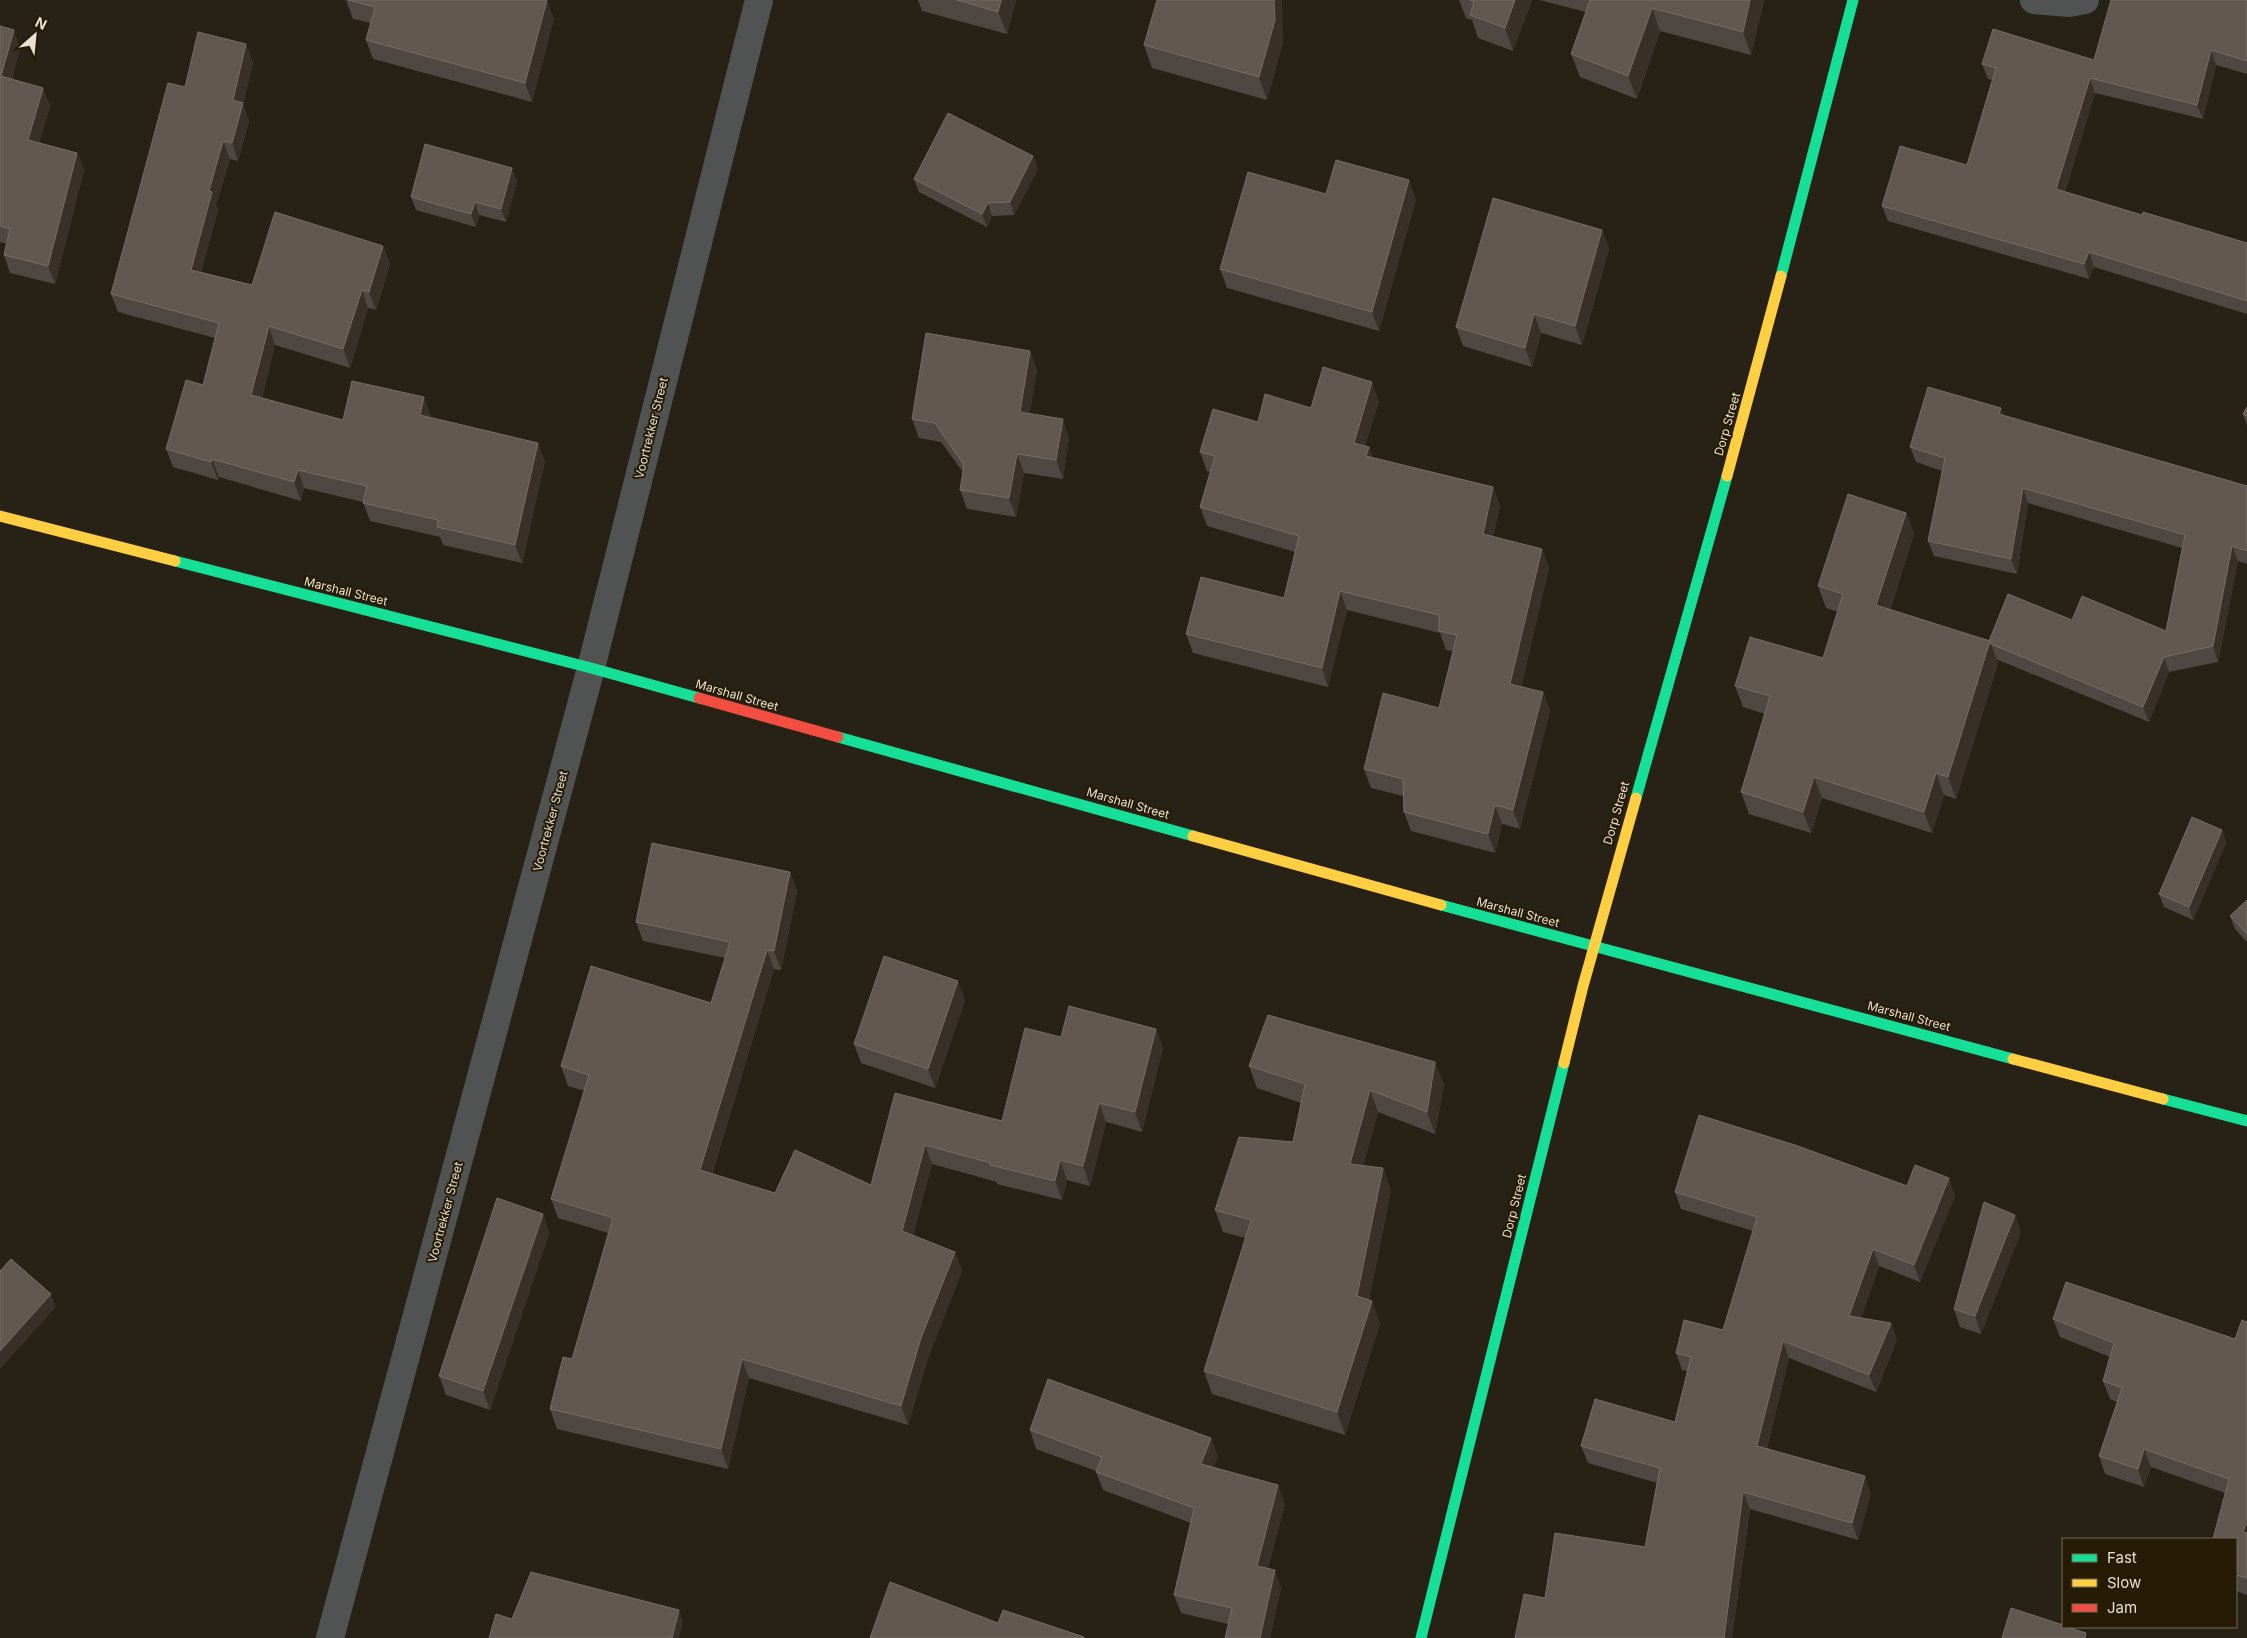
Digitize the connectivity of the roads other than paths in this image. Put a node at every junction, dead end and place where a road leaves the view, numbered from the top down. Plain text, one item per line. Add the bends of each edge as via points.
1 (759, 0) edge
2 (1852, 0) edge
3 (2034, 0) edge
4 (2085, 0) edge
5 (0, 516) edge
6 (591, 668) junction
7 (1593, 946) junction
8 (2247, 1121) edge
9 (330, 1638) edge
10 (1421, 1638) edge

1 - 6 street, Voortrekker Street
2 - 7 street, Dorp Street via 1751,392
3 - 4 street via 2069,3
5 - 6 street, Marshall Street
6 - 7 street, Marshall Street
6 - 9 street, Voortrekker Street
7 - 8 street, Marshall Street
7 - 10 street, Dorp Street

